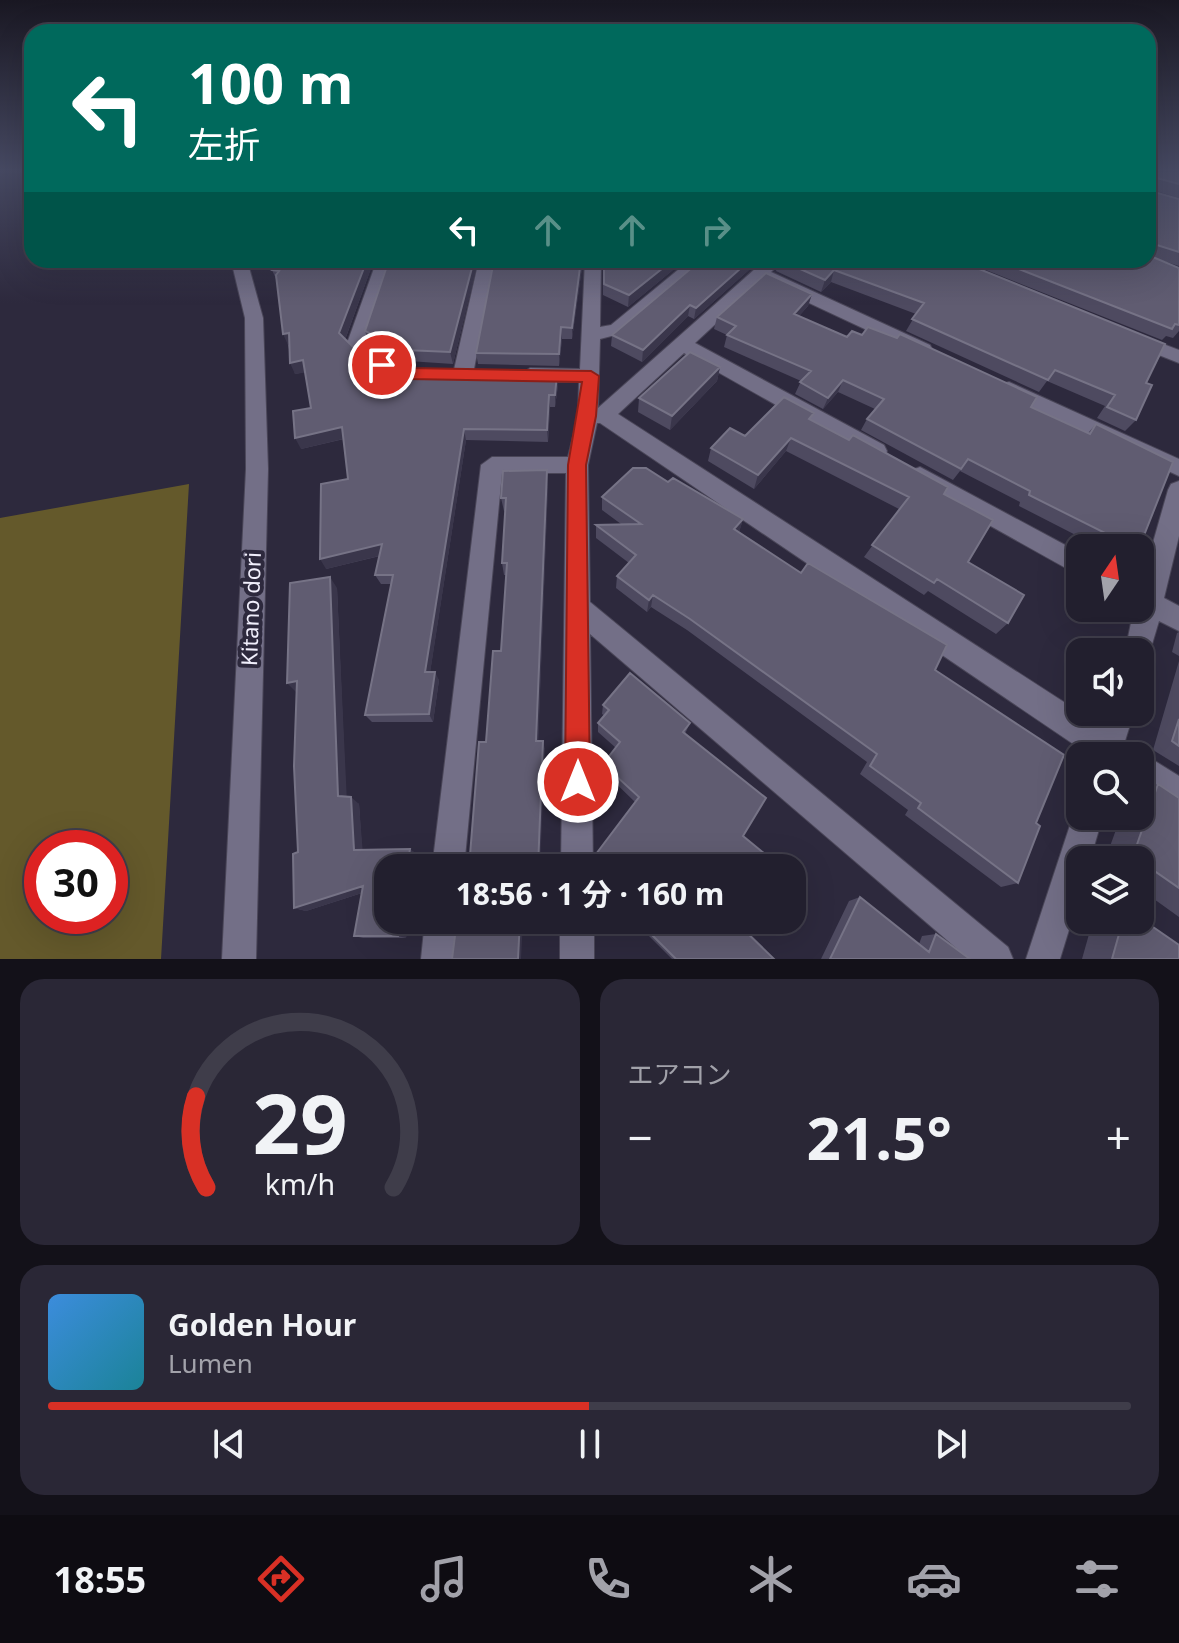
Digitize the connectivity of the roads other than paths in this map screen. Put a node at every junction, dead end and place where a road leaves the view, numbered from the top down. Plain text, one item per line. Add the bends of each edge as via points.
1 (241, 268) edge
2 (382, 268) edge
3 (485, 268) edge
4 (593, 268) edge
5 (690, 268) edge
6 (767, 268) edge
7 (770, 268) edge
8 (1123, 334) edge
9 (592, 335) junction
10 (685, 345) junction
11 (1179, 357) edge
12 (948, 361) edge
13 (422, 374) edge
14 (464, 374) edge
15 (511, 375) edge
16 (591, 376) junction
17 (992, 381) edge
18 (596, 416) junction
19 (577, 465) junction
20 (1179, 468) edge
21 (1179, 490) edge
22 (1066, 557) edge
23 (1154, 575) edge
24 (1154, 606) edge
25 (579, 609) junction
26 (1179, 619) edge
27 (1095, 742) edge
28 (1154, 777) edge
29 (1179, 794) edge
30 (1084, 830) edge
31 (450, 854) edge
32 (577, 854) edge
33 (441, 934) edge
34 (577, 934) edge
35 (239, 959) edge
36 (438, 959) edge
37 (577, 959) edge
38 (996, 959) edge
39 (1043, 959) edge

1 - 35 street, Kitano dori via 254,318 257,469
2 - 13 street via 355,346 382,365
3 - 14 street
4 - 9 street
5 - 9 street via 617,329
6 - 10 street
7 - 12 street
8 - 11 street
9 - 16 street
10 - 18 street
10 - 22 street
15 - 16 street
16 - 18 street
17 - 20 street
18 - 19 street
18 - 27 street
19 - 25 street
19 - 31 street via 492,465
21 - 23 street
24 - 26 street
25 - 32 street
25 - 38 street
28 - 29 street
30 - 39 street
33 - 36 street
34 - 37 street

